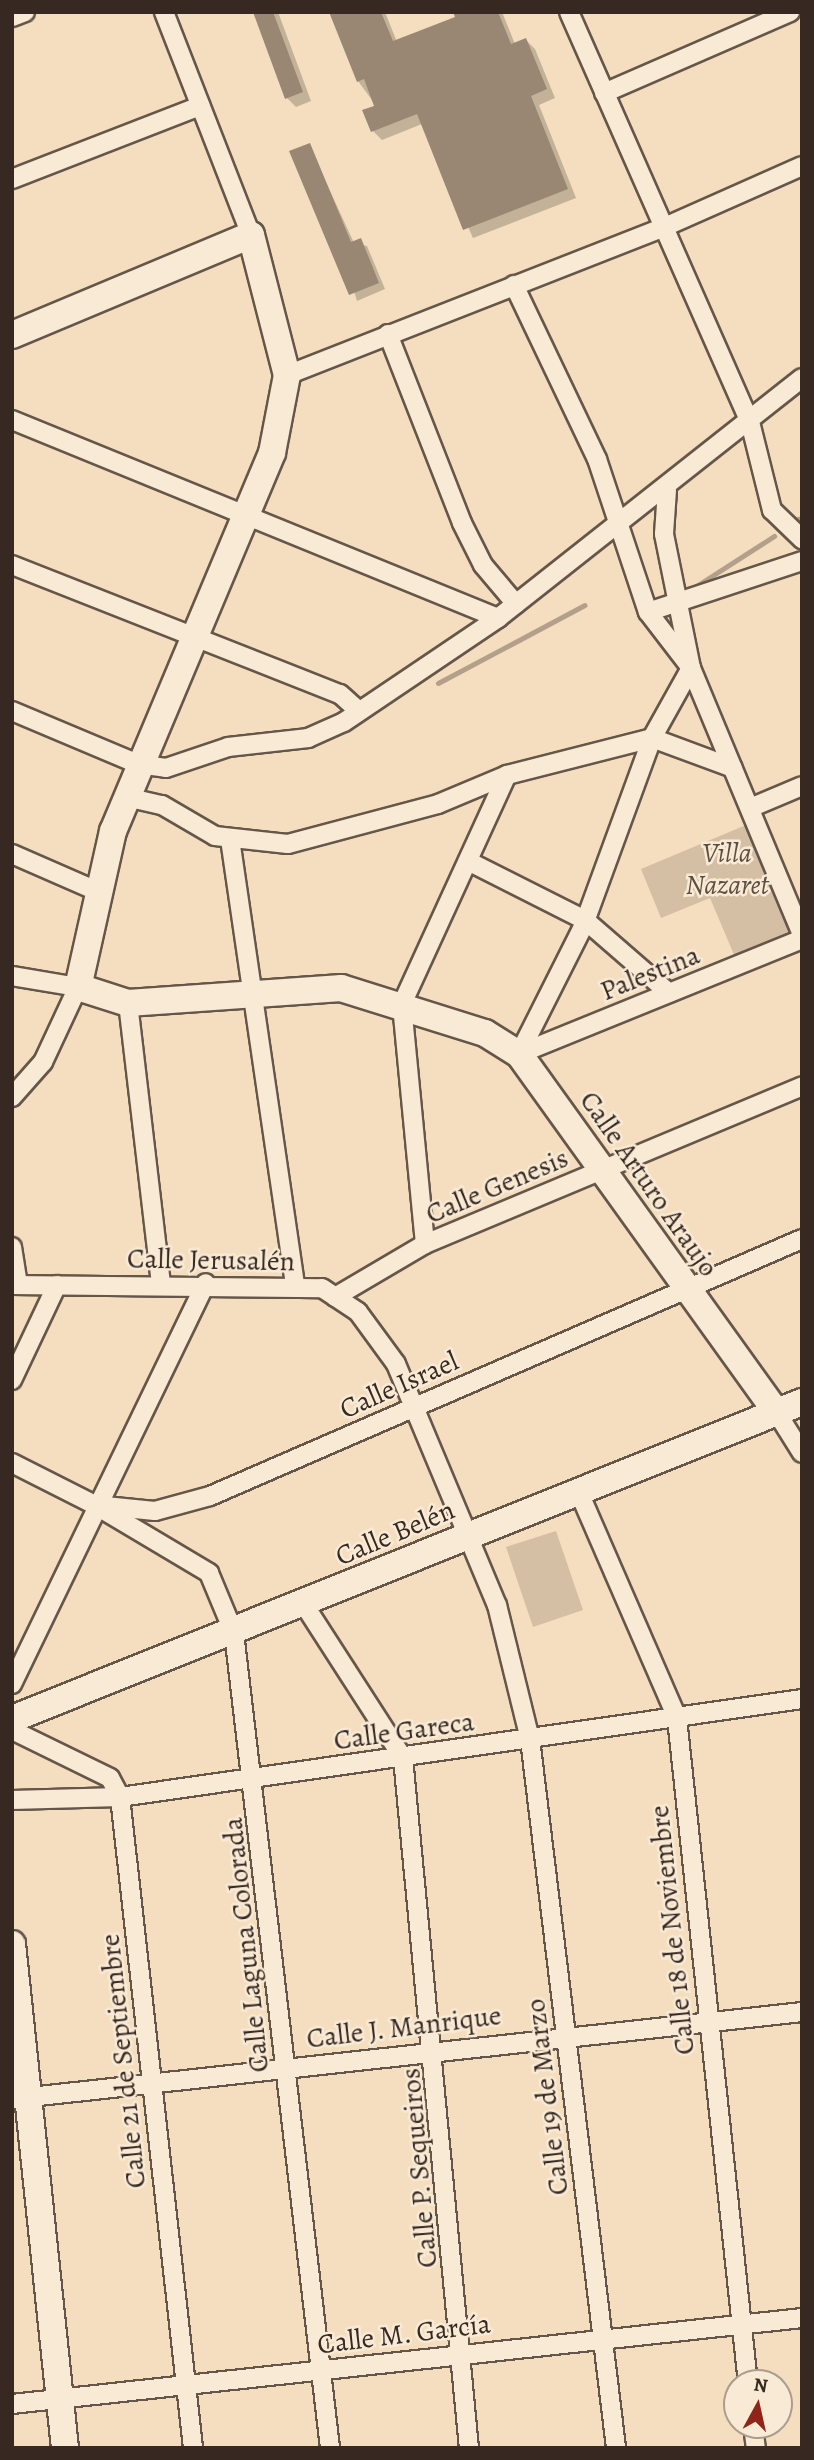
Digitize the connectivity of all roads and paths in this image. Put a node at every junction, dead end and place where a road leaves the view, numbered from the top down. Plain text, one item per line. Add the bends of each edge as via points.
1 (25, 12) edge
2 (164, 12) edge
3 (569, 12) edge
4 (790, 12) edge
5 (12, 17) edge
6 (604, 93) junction
7 (200, 106) junction
8 (802, 166) edge
9 (12, 179) edge
10 (660, 229) junction
11 (251, 235) junction
12 (514, 285) junction
13 (388, 334) junction
14 (12, 335) edge
15 (287, 375) junction
16 (802, 378) edge
17 (12, 420) edge
18 (750, 422) junction
19 (667, 490) junction
20 (245, 515) junction
21 (620, 524) junction
22 (802, 540) edge
23 (802, 561) edge
24 (12, 565) edge
25 (516, 604) junction
26 (678, 606) junction
27 (648, 612) junction
28 (498, 618) junction
29 (193, 637) junction
30 (691, 668) junction
31 (12, 711) edge
32 (359, 711) junction
33 (652, 738) junction
34 (138, 764) junction
35 (733, 768) junction
36 (507, 775) junction
37 (802, 786) edge
38 (126, 797) junction
39 (750, 808) junction
40 (230, 839) junction
41 (12, 854) edge
42 (468, 861) junction
43 (99, 892) junction
44 (585, 920) junction
45 (802, 937) edge
46 (12, 976) edge
47 (78, 987) junction
48 (669, 993) junction
49 (251, 997) junction
50 (128, 1003) junction
51 (402, 1004) junction
52 (519, 1054) junction
53 (802, 1086) edge
54 (12, 1097) edge
55 (605, 1169) junction
56 (802, 1239) edge
57 (425, 1244) junction
58 (12, 1247) edge
59 (206, 1283) junction
60 (161, 1284) junction
61 (15, 1285) edge
62 (57, 1285) junction
63 (295, 1286) junction
64 (681, 1289) junction
65 (335, 1297) junction
66 (12, 1380) edge
67 (802, 1402) edge
68 (414, 1406) junction
69 (777, 1413) junction
70 (802, 1453) edge
71 (12, 1464) edge
72 (579, 1490) junction
73 (95, 1505) junction
74 (468, 1537) junction
75 (304, 1606) junction
76 (234, 1633) junction
77 (12, 1684) edge
78 (802, 1699) edge
79 (677, 1718) junction
80 (12, 1719) edge
81 (12, 1730) edge
82 (530, 1739) junction
83 (403, 1758) junction
84 (254, 1779) junction
85 (120, 1797) junction
86 (12, 1800) edge
87 (12, 1944) edge
88 (802, 2011) edge
89 (706, 2021) junction
90 (566, 2035) junction
91 (435, 2050) junction
92 (19, 2059) edge
93 (286, 2067) junction
94 (152, 2083) junction
95 (21, 2098) edge
96 (802, 2318) edge
97 (742, 2326) junction
98 (603, 2339) junction
99 (461, 2353) junction
100 (747, 2369) edge
101 (321, 2370) junction
102 (186, 2385) junction
103 (61, 2399) junction
104 (12, 2404) edge
105 (65, 2448) edge
106 (193, 2448) edge
107 (330, 2448) edge
108 (469, 2448) edge
109 (616, 2448) edge

1 - 5 street
2 - 7 street
3 - 6 street
4 - 6 street
6 - 10 street
7 - 9 street
7 - 11 street
8 - 10 street
10 - 12 street
10 - 18 street
11 - 14 street
11 - 15 street
12 - 13 street
12 - 21 street via 597,459
13 - 15 street
13 - 25 street via 462,523 483,565
15 - 20 street via 272,453
16 - 18 street
17 - 20 street
18 - 19 street
18 - 22 street via 772,510
19 - 21 street
19 - 26 street via 664,534
20 - 28 street
20 - 29 street
21 - 25 street
21 - 27 street
23 - 26 street
24 - 29 street
25 - 28 street
26 - 27 street
26 - 30 street
27 - 30 street
28 - 32 street
29 - 32 street via 340,694
29 - 34 street
30 - 33 street
30 - 35 street
31 - 34 street
32 - 34 street via 308,738 228,747 166,768
33 - 35 street
33 - 36 street
33 - 44 street
34 - 38 street
35 - 39 street
36 - 40 street via 438,804 288,844
36 - 42 street
37 - 39 street
38 - 40 street via 162,806
38 - 43 street
39 - 45 street
40 - 49 street
41 - 43 street
42 - 44 street
42 - 51 street
43 - 47 street
44 - 48 street
44 - 52 street
45 - 48 street, Palestina
46 - 47 street
47 - 50 street
47 - 54 street via 43,1062
48 - 52 street, Palestina
49 - 50 street, Calle Arturo Araujo
49 - 51 street, Calle Arturo Araujo via 341,988
49 - 63 street
50 - 60 street
51 - 52 street, Calle Arturo Araujo via 485,1033
51 - 57 street
52 - 55 street, Calle Arturo Araujo
53 - 55 street, Calle Genesis
55 - 57 street, Calle Genesis
55 - 64 street, Calle Arturo Araujo
56 - 64 street, Calle Israel
57 - 65 street, Calle Genesis
58 - 61 street
59 - 60 street, Calle Jerusalén
59 - 63 street, Calle Jerusalén
59 - 73 street
60 - 62 street, Calle Jerusalén
61 - 62 street, Calle Jerusalén
62 - 66 street
63 - 65 street, Calle Jerusalén via 322,1288
64 - 68 street, Calle Israel
64 - 69 street, Calle Arturo Araujo
65 - 68 street, Calle Jerusalén via 358,1312 396,1364
67 - 69 street, Calle Belén
68 - 73 street, Calle Israel via 210,1496 155,1511
68 - 74 street, Calle Jerusalén
69 - 70 street, Calle Arturo Araujo
69 - 72 street, Calle Belén
71 - 73 street, Calle Israel
72 - 74 street, Calle Belén
72 - 79 street, Calle 18 de Noviembre
73 - 76 street, Calle Laguna Colorada via 209,1573
73 - 77 street
74 - 75 street, Calle Belén
74 - 82 street, Calle Jerusalén via 497,1605
75 - 76 street, Calle Belén
75 - 83 street
76 - 80 street, Calle Belén
76 - 84 street, Calle Laguna Colorada
78 - 79 street, Calle Gareca
79 - 82 street, Calle Gareca
79 - 89 street, Calle 18 de Noviembre
81 - 85 street via 110,1778
82 - 83 street, Calle Gareca
82 - 90 street, Calle 19 de Marzo
83 - 84 street, Calle Gareca
83 - 91 street, Calle P. Sequeiros
84 - 85 street, Calle Gareca
84 - 93 street, Calle Laguna Colorada
85 - 86 street, Calle Gareca
85 - 94 street, Calle 21 de Septiembre
87 - 92 street
88 - 89 street, Calle J. Manrique
89 - 90 street, Calle J. Manrique
89 - 97 street, Calle 18 de Noviembre
90 - 91 street, Calle J. Manrique
90 - 98 street, Calle 19 de Marzo
91 - 93 street, Calle J. Manrique
91 - 99 street, Calle P. Sequeiros
92 - 95 street
93 - 94 street, Calle J. Manrique
93 - 101 street, Calle Laguna Colorada
94 - 95 street, Calle J. Manrique
94 - 102 street, Calle 21 de Septiembre
95 - 103 street
96 - 97 street, Calle M. García
97 - 98 street, Calle M. García
97 - 100 street, Calle 18 de Noviembre
98 - 99 street, Calle M. García
98 - 109 street, Calle 19 de Marzo
99 - 101 street, Calle M. García
99 - 108 street, Calle P. Sequeiros
101 - 102 street, Calle M. García
101 - 107 street, Calle Laguna Colorada
102 - 103 street, Calle M. García
102 - 106 street, Calle 21 de Septiembre
103 - 104 street, Calle M. García
103 - 105 street

